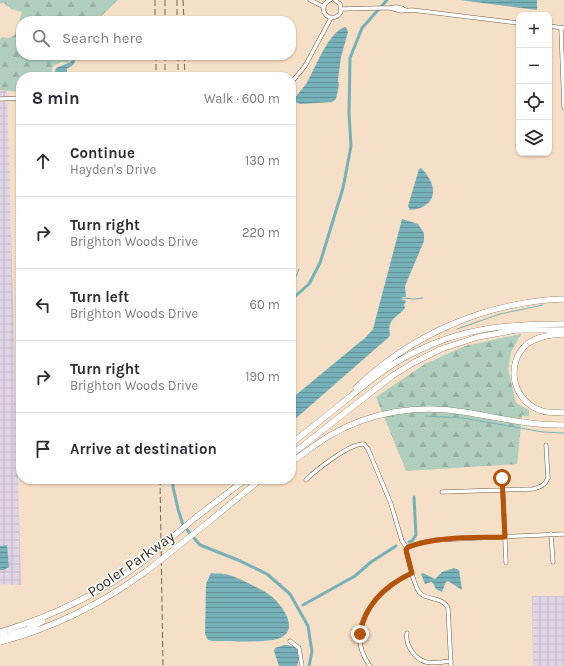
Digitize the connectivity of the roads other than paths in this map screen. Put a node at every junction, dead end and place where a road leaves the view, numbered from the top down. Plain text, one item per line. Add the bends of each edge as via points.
1 (310, 0) edge
2 (330, 0) edge
3 (335, 0) edge
4 (324, 7) junction
5 (341, 9) junction
6 (331, 18) junction
7 (516, 23) edge
8 (552, 26) edge
9 (563, 28) edge
10 (563, 40) edge
11 (296, 77) edge
12 (16, 98) edge
13 (0, 99) edge
14 (564, 108) edge
15 (564, 299) edge
16 (564, 324) edge
17 (564, 330) edge
18 (564, 334) edge
19 (335, 409) junction
20 (564, 412) edge
21 (564, 425) edge
22 (296, 440) edge
23 (546, 445) dead end
24 (296, 451) edge
25 (296, 458) edge
26 (502, 471) dead end
27 (306, 480) dead end
28 (239, 484) edge
29 (255, 484) edge
30 (258, 484) edge
31 (502, 490) junction
32 (245, 492) junction
33 (442, 492) dead end
34 (551, 534) junction
35 (564, 534) edge
36 (505, 537) junction
37 (406, 548) junction
38 (553, 562) dead end
39 (506, 563) dead end
40 (412, 573) junction
41 (55, 614) junction
42 (0, 632) edge
43 (407, 633) dead end
44 (0, 638) edge
45 (290, 641) dead end
46 (0, 642) edge
47 (451, 664) edge
48 (302, 666) edge
49 (370, 666) edge

1 - 4 street
2 - 4 street
3 - 5 street
4 - 6 street via 326,15
5 - 6 street via 337,16
5 - 7 street via 390,8
6 - 11 street via 305,66
8 - 9 street
9 - 10 street
10 - 14 street
12 - 13 street
15 - 19 main road via 538,300 508,306 462,320 431,334 383,364
16 - 19 main road via 516,324 449,338 412,353 386,369
17 - 24 main road via 516,330 478,337 442,349 392,376
18 - 20 main road via 543,337 527,344 514,367 514,377 521,396 532,407 542,411
19 - 22 main road
21 - 25 main road via 546,425 454,410 402,410 341,430
23 - 31 street via 548,478 544,484 533,489
26 - 31 street
27 - 37 street via 336,456 359,443 364,444 388,495
28 - 41 main road, Pooler Parkway, bridge via 111,584
29 - 32 main road, Pooler Parkway
30 - 32 main road
31 - 33 street
31 - 36 street
32 - 46 main road, Pooler Parkway, bridge via 148,570 116,592 76,614
34 - 35 street
34 - 36 street
34 - 38 street
36 - 37 street via 429,541
36 - 39 street
37 - 40 street
40 - 47 street via 420,593 440,600 448,608
40 - 49 street via 387,588 372,604 365,617 360,640 363,654
41 - 42 main road, Pooler Parkway
41 - 44 main road via 32,627
43 - 47 street via 408,646 420,659 429,663
45 - 48 street via 299,648

